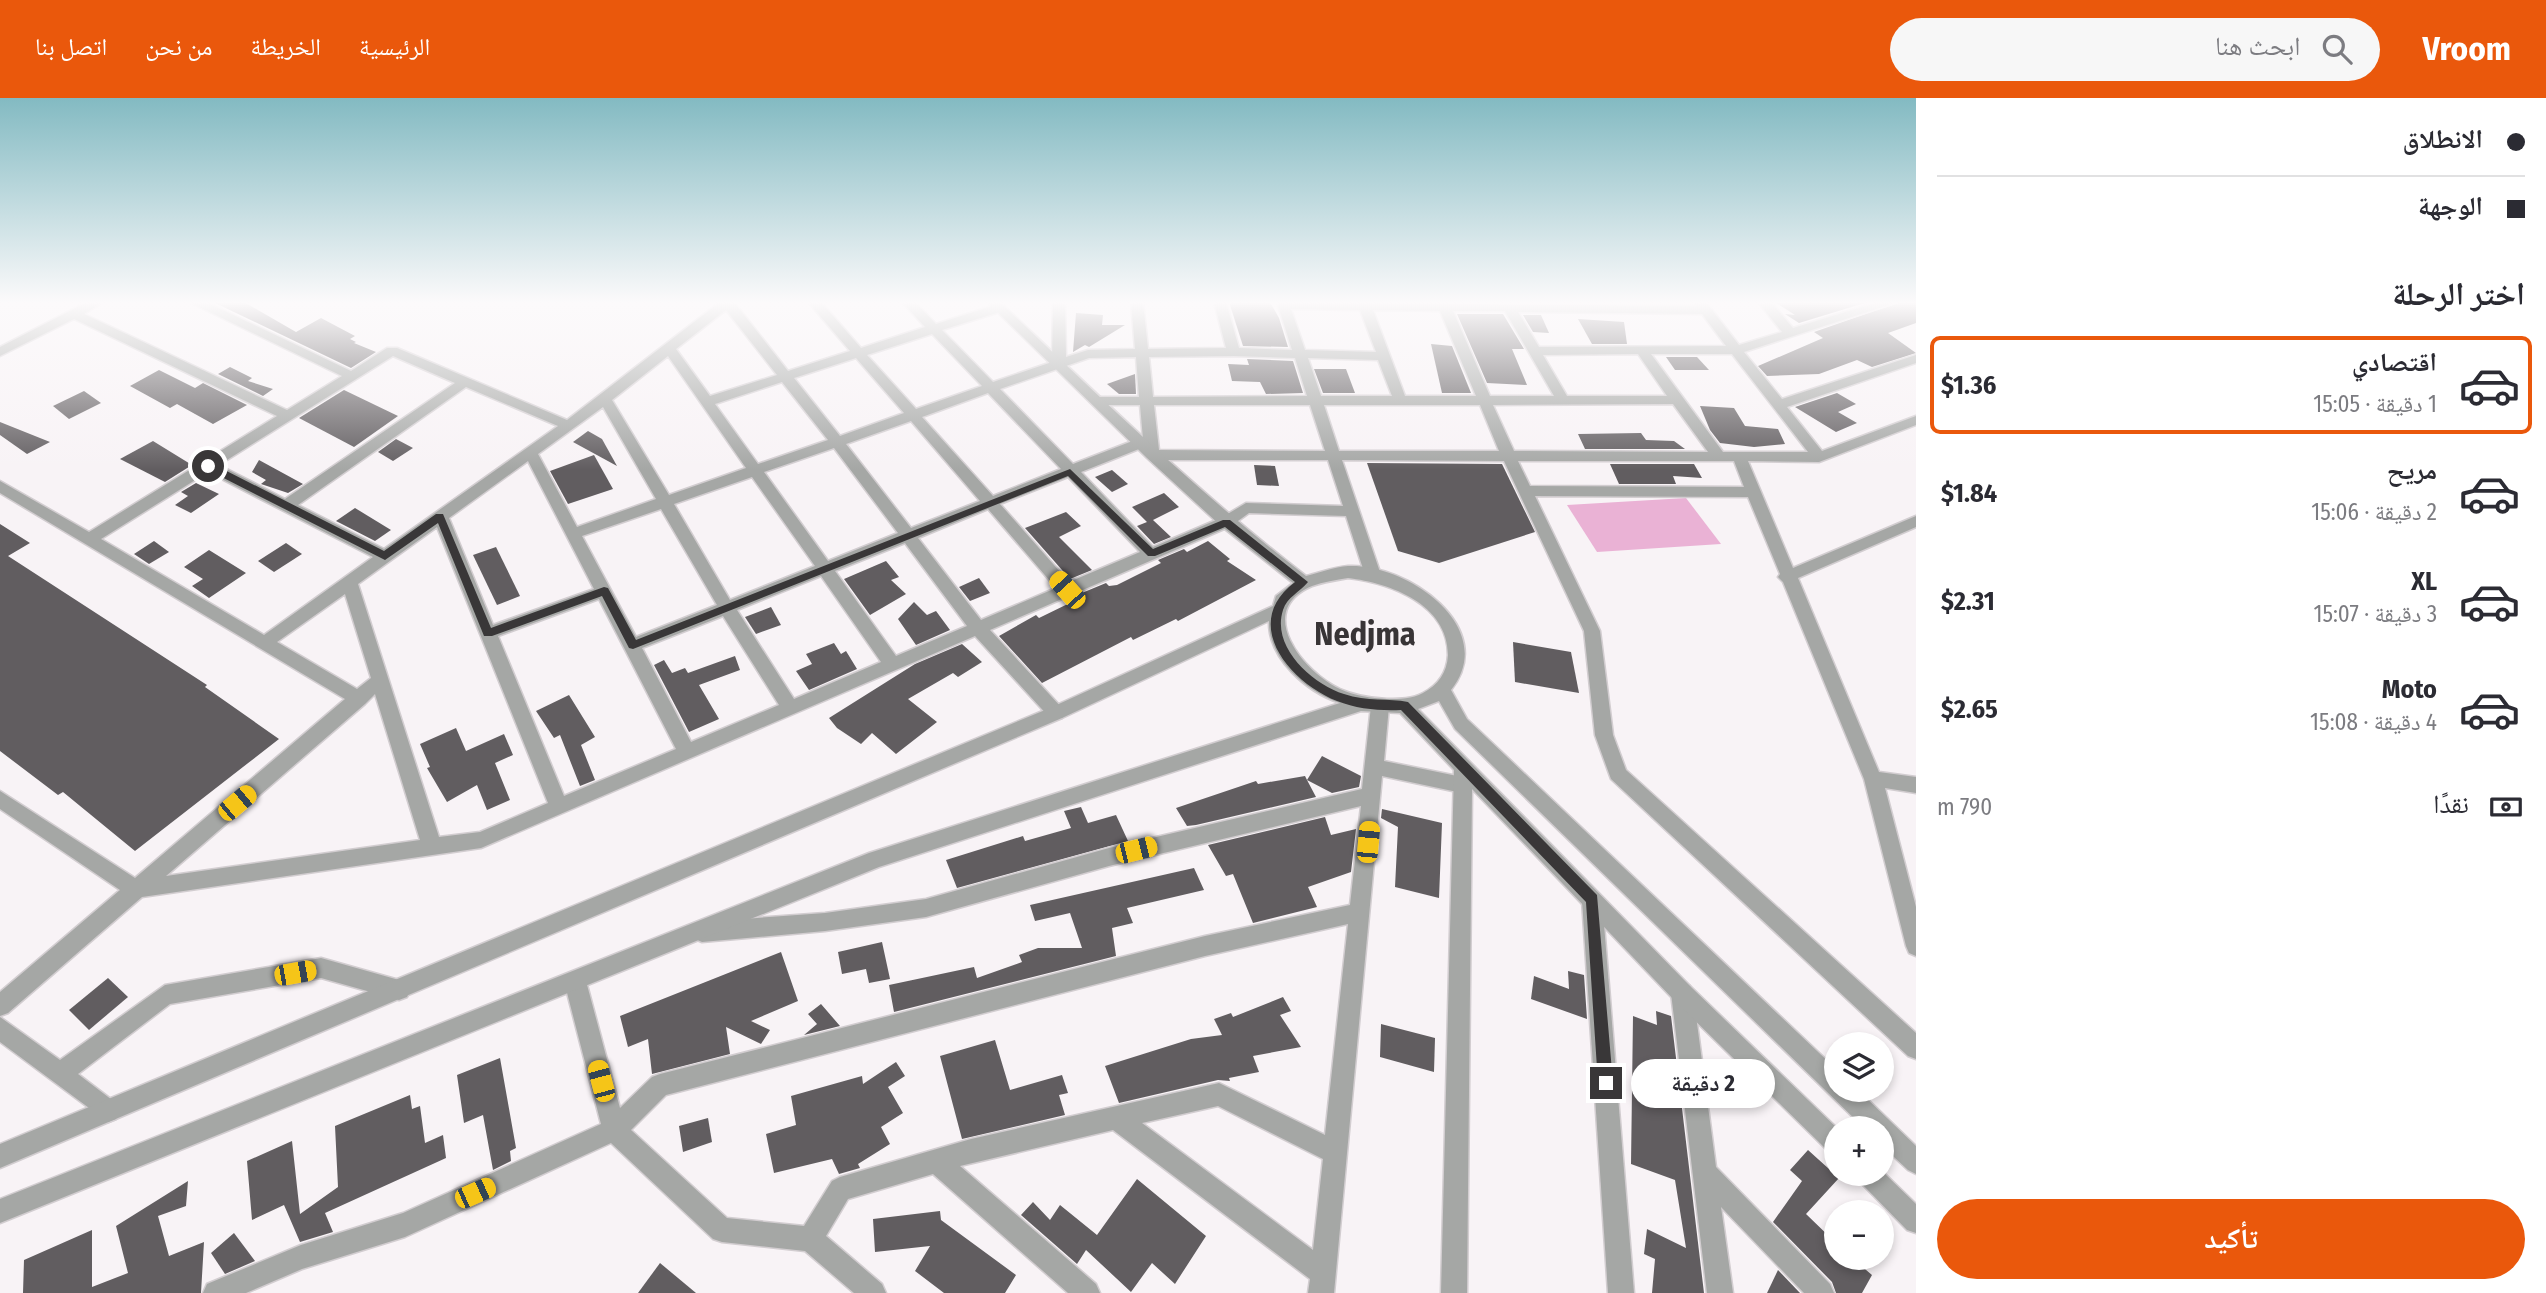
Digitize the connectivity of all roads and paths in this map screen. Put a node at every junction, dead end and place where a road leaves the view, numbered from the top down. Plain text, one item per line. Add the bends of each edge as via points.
1 (165, 358) edge
2 (313, 358) edge
3 (381, 358) edge
4 (408, 358) edge
5 (660, 358) edge
6 (675, 358) edge
7 (770, 358) edge
8 (836, 358) edge
9 (863, 358) edge
10 (961, 358) edge
11 (1052, 358) edge
12 (1059, 358) edge
13 (1077, 358) edge
14 (1143, 358) edge
15 (1302, 358) edge
16 (1385, 358) edge
17 (1466, 358) edge
18 (1539, 358) edge
19 (1647, 358) edge
20 (1742, 358) edge
21 (1916, 359) edge
22 (1059, 364) junction
23 (784, 375) junction
24 (352, 376) junction
25 (465, 382) junction
26 (990, 388) junction
27 (605, 399) junction
28 (1147, 399) junction
29 (1316, 399) junction
30 (1400, 400) junction
31 (1484, 400) junction
32 (1563, 400) junction
33 (1678, 400) junction
34 (1097, 401) junction
35 (706, 402) junction
36 (1779, 405) junction
37 (914, 415) junction
38 (287, 416) junction
39 (1916, 421) edge
40 (567, 425) junction
41 (837, 442) junction
42 (1140, 443) junction
43 (530, 451) junction
44 (1152, 455) junction
45 (1336, 455) junction
46 (1508, 455) junction
47 (1718, 456) junction
48 (1738, 457) junction
49 (1819, 457) junction
50 (208, 466) junction
51 (753, 471) junction
52 (1070, 472) junction
53 (0, 486) edge
54 (1525, 491) junction
55 (1752, 492) junction
56 (667, 502) junction
57 (991, 503) junction
58 (286, 506) junction
59 (1353, 511) junction
60 (440, 516) junction
61 (1916, 521) edge
62 (1226, 522) junction
63 (573, 534) junction
64 (909, 536) junction
65 (88, 540) junction
66 (1151, 554) junction
67 (385, 556) junction
68 (824, 570) junction
69 (1373, 575) junction
70 (1786, 577) junction
71 (349, 582) junction
72 (1303, 582) junction
73 (1067, 590) junction
74 (604, 591) junction
75 (727, 608) junction
76 (1278, 610) junction
77 (978, 628) junction
78 (488, 633) junction
79 (267, 642) junction
80 (633, 645) junction
81 (892, 664) junction
82 (380, 680) junction
83 (1441, 689) junction
84 (359, 699) junction
85 (1370, 705) junction
86 (1404, 706) junction
87 (790, 708) junction
88 (1056, 713) junction
89 (687, 752) junction
90 (1374, 767) junction
91 (1462, 777) junction
92 (1873, 779) junction
93 (1916, 785) edge
94 (1372, 795) junction
95 (0, 799) edge
96 (559, 806) junction
97 (432, 846) junction
98 (135, 889) junction
99 (1592, 900) junction
100 (1361, 912) junction
101 (692, 932) junction
102 (1916, 946) edge
103 (575, 981) junction
104 (399, 990) junction
105 (1682, 993) junction
106 (0, 1006) edge
107 (0, 1028) edge
108 (1916, 1048) edge
109 (1824, 1073) edge
110 (59, 1074) junction
111 (1854, 1102) edge
112 (108, 1111) junction
113 (1116, 1118) junction
114 (614, 1130) junction
115 (1824, 1131) edge
116 (1336, 1153) junction
117 (0, 1156) edge
118 (936, 1161) junction
119 (1916, 1162) edge
120 (1708, 1176) junction
121 (1880, 1186) edge
122 (0, 1211) edge
123 (1916, 1221) edge
124 (810, 1239) junction
125 (1322, 1283) edge
126 (216, 1293) edge
127 (873, 1293) edge
128 (1087, 1293) edge
129 (1454, 1293) edge
130 (1621, 1293) edge
131 (1720, 1293) edge
132 (1821, 1293) edge

1 - 38 street
2 - 24 street
3 - 24 street
4 - 25 street
5 - 27 street
6 - 35 street
7 - 23 street
8 - 23 street
9 - 37 street
10 - 26 street
11 - 22 street
12 - 22 street
13 - 22 street
14 - 28 street
15 - 29 street
16 - 30 street
17 - 31 street
18 - 32 street
19 - 33 street
20 - 36 street
21 - 36 street
22 - 26 street
22 - 34 street
23 - 35 street
23 - 41 street
24 - 38 street
25 - 40 street
25 - 58 street
26 - 37 street
26 - 52 street
27 - 40 street
27 - 56 street
28 - 29 street
28 - 34 street
28 - 44 street
29 - 30 street
29 - 45 street
30 - 31 street
31 - 32 street
31 - 46 street
32 - 33 street
33 - 47 street
34 - 42 street
35 - 51 street
36 - 49 street
37 - 41 street
37 - 57 street
38 - 50 street
39 - 49 street
40 - 43 street
41 - 51 street
41 - 64 street
42 - 44 street
42 - 52 street
43 - 60 street
43 - 63 street
44 - 45 street
44 - 62 street
45 - 46 street
45 - 59 street
46 - 47 street
46 - 54 street
47 - 48 street
48 - 49 street
48 - 55 street
50 - 58 street
50 - 65 street
51 - 56 street
51 - 68 street
52 - 57 street
52 - 66 street
53 - 65 street
54 - 55 street
54 - 108 street via 1592,631 1604,735 1618,774
55 - 70 street
56 - 63 street
56 - 75 street
57 - 64 street
57 - 73 street
58 - 67 street
59 - 62 street via 1246,508
59 - 69 street
60 - 67 street
60 - 78 street
61 - 70 street
62 - 66 street
62 - 72 street
63 - 74 street
64 - 68 street
64 - 77 street
65 - 79 street
66 - 73 street
67 - 71 street
68 - 75 street
68 - 81 street
69 - 72 street via 1348,572
69 - 83 street via 1427,600 1446,620 1457,642 1458,664
70 - 92 street
71 - 79 street
71 - 82 street
72 - 76 street via 1287,594
73 - 77 street
74 - 78 street
74 - 80 street
75 - 80 street
75 - 87 street
76 - 85 street via 1276,628 1283,651 1299,672 1324,690
76 - 88 street
77 - 81 street
77 - 88 street
78 - 96 street
79 - 84 street
80 - 89 street
81 - 87 street
82 - 84 street
82 - 97 street
83 - 86 street via 1428,699
83 - 109 street via 1461,724
84 - 98 street
85 - 86 street
85 - 90 street
85 - 101 street via 876,859
86 - 91 street
87 - 89 street
88 - 104 street
89 - 96 street
90 - 91 street
90 - 94 street
91 - 99 street
91 - 129 street
92 - 93 street
92 - 102 street
94 - 100 street
94 - 101 street via 1109,857 926,908 825,922
95 - 98 street
96 - 97 street via 481,840
97 - 98 street
98 - 106 street
99 - 105 street
99 - 130 street
100 - 114 street via 1152,959 660,1085
100 - 116 street
101 - 103 street
103 - 114 street
103 - 122 street
104 - 110 street via 321,968 165,995
104 - 112 street
105 - 115 street
105 - 120 street
107 - 110 street
110 - 112 street
111 - 119 street
112 - 117 street
113 - 116 street via 1219,1094
113 - 118 street
113 - 125 street
114 - 124 street via 722,1230
114 - 126 street via 405,1225 301,1257
116 - 125 street
118 - 124 street via 840,1189
118 - 128 street
120 - 131 street
120 - 132 street
121 - 123 street
124 - 127 street

